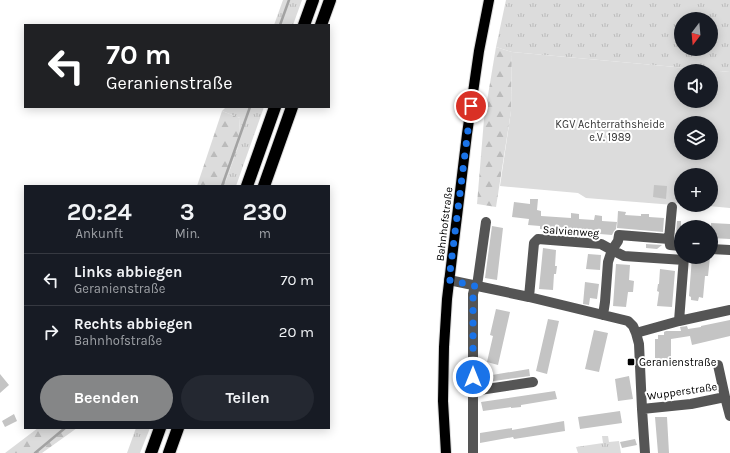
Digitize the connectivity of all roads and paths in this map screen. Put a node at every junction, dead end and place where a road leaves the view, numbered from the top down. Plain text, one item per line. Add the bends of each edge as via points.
1 (313, 0) edge
2 (330, 0) edge
3 (489, 0) edge
4 (304, 24) edge
5 (321, 24) edge
6 (275, 108) edge
7 (292, 108) edge
8 (247, 185) edge
9 (264, 185) edge
10 (672, 207) dead end
11 (486, 222) dead end
12 (669, 242) junction
13 (674, 244) edge
14 (718, 249) edge
15 (612, 250) junction
16 (730, 250) edge
17 (668, 259) junction
18 (674, 259) edge
19 (684, 264) edge
20 (449, 280) junction
21 (476, 286) junction
22 (529, 297) junction
23 (730, 310) edge
24 (603, 315) junction
25 (679, 321) junction
26 (636, 333) junction
27 (718, 365) dead end
28 (533, 382) dead end
29 (473, 391) junction
30 (725, 397) junction
31 (642, 409) junction
32 (730, 416) edge
33 (160, 429) edge
34 (178, 429) edge
35 (151, 453) edge
36 (169, 453) edge
37 (446, 453) edge
38 (473, 453) edge
39 (645, 453) edge

1 - 4 highway
2 - 5 highway
3 - 20 main road, Bahnhofstraße via 467,134
6 - 8 highway
7 - 9 highway
10 - 12 street
11 - 21 street
12 - 13 street
12 - 15 street via 619,235
12 - 17 street
14 - 16 street
15 - 17 street, Salvienweg via 624,256
15 - 22 street, Salvienweg via 601,244 538,239 534,243
15 - 24 street via 608,262
17 - 18 street, Salvienweg
19 - 25 street
20 - 21 street
20 - 37 main road, Bahnhofstraße via 443,401
21 - 22 street
21 - 29 street via 473,294
22 - 24 street
23 - 25 street
24 - 26 street via 628,321
25 - 26 street
26 - 31 street via 639,344
27 - 30 street, Wupperstraße
28 - 29 street
29 - 38 street
30 - 31 street, Wupperstraße via 691,404
30 - 32 street, Wupperstraße
31 - 39 street
33 - 35 highway
34 - 36 highway

